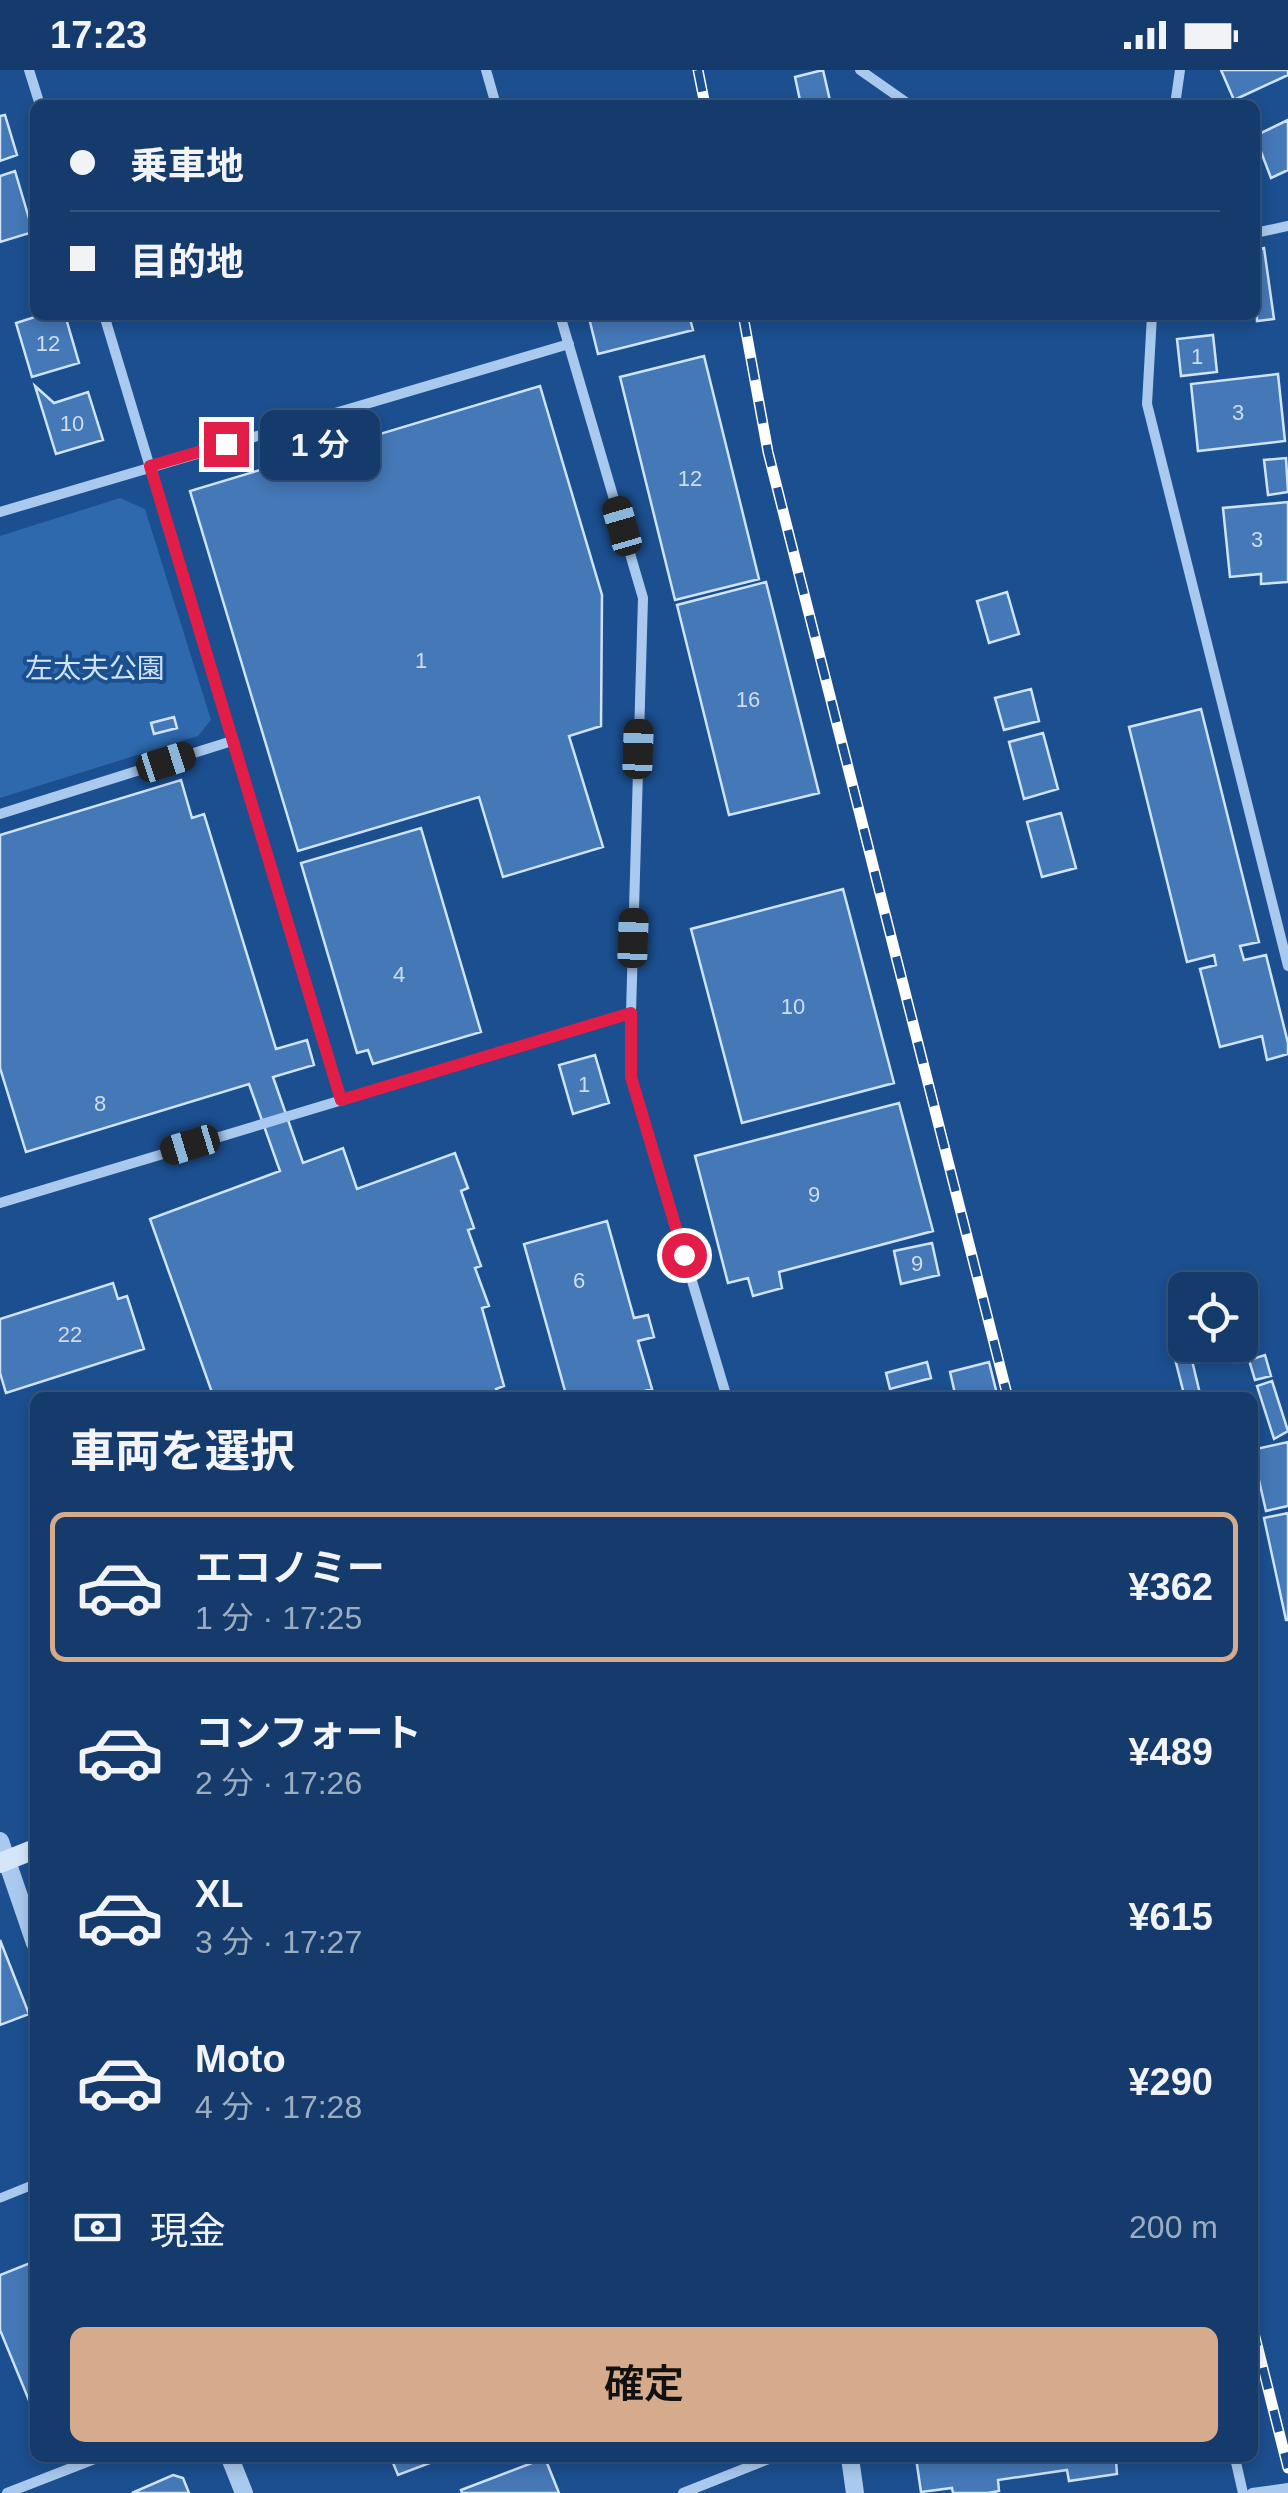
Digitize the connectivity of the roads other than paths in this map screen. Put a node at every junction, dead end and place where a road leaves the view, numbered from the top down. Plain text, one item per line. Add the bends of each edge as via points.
1 (29, 70) edge
2 (486, 70) edge
3 (860, 70) edge
4 (1180, 70) edge
5 (38, 100) edge
6 (495, 100) edge
7 (903, 100) edge
8 (1176, 100) edge
9 (1288, 226) edge
10 (1260, 232) edge
11 (106, 320) edge
12 (561, 320) edge
13 (1152, 320) edge
14 (568, 344) junction
15 (150, 466) junction
16 (0, 512) edge
17 (232, 741) junction
18 (0, 814) edge
19 (1288, 966) edge
20 (631, 1013) junction
21 (341, 1100) junction
22 (0, 1202) edge
23 (725, 1392) edge
24 (30, 1850) edge
25 (2, 1854) edge
26 (30, 1930) edge
27 (30, 2186) edge
28 (0, 2198) edge
29 (87, 2462) edge
30 (232, 2462) edge
31 (761, 2462) edge
32 (851, 2462) edge
33 (1236, 2462) edge
34 (1288, 2488) edge
35 (7, 2493) edge
36 (244, 2493) edge
37 (682, 2493) edge
38 (856, 2493) edge
39 (1243, 2493) edge
40 (1252, 2493) edge

1 - 5 street
2 - 6 street
3 - 7 street
4 - 8 street
9 - 10 street
11 - 15 street
12 - 14 street
13 - 19 street via 1147,404
14 - 15 street
14 - 20 street via 642,598
15 - 16 street
15 - 17 street
17 - 18 street
17 - 21 street
20 - 21 street
20 - 23 street via 631,1077
21 - 22 street
24 - 25 main road
25 - 26 street
27 - 28 street
29 - 35 street
30 - 36 street
31 - 37 street
32 - 38 street
33 - 39 street
34 - 40 street

